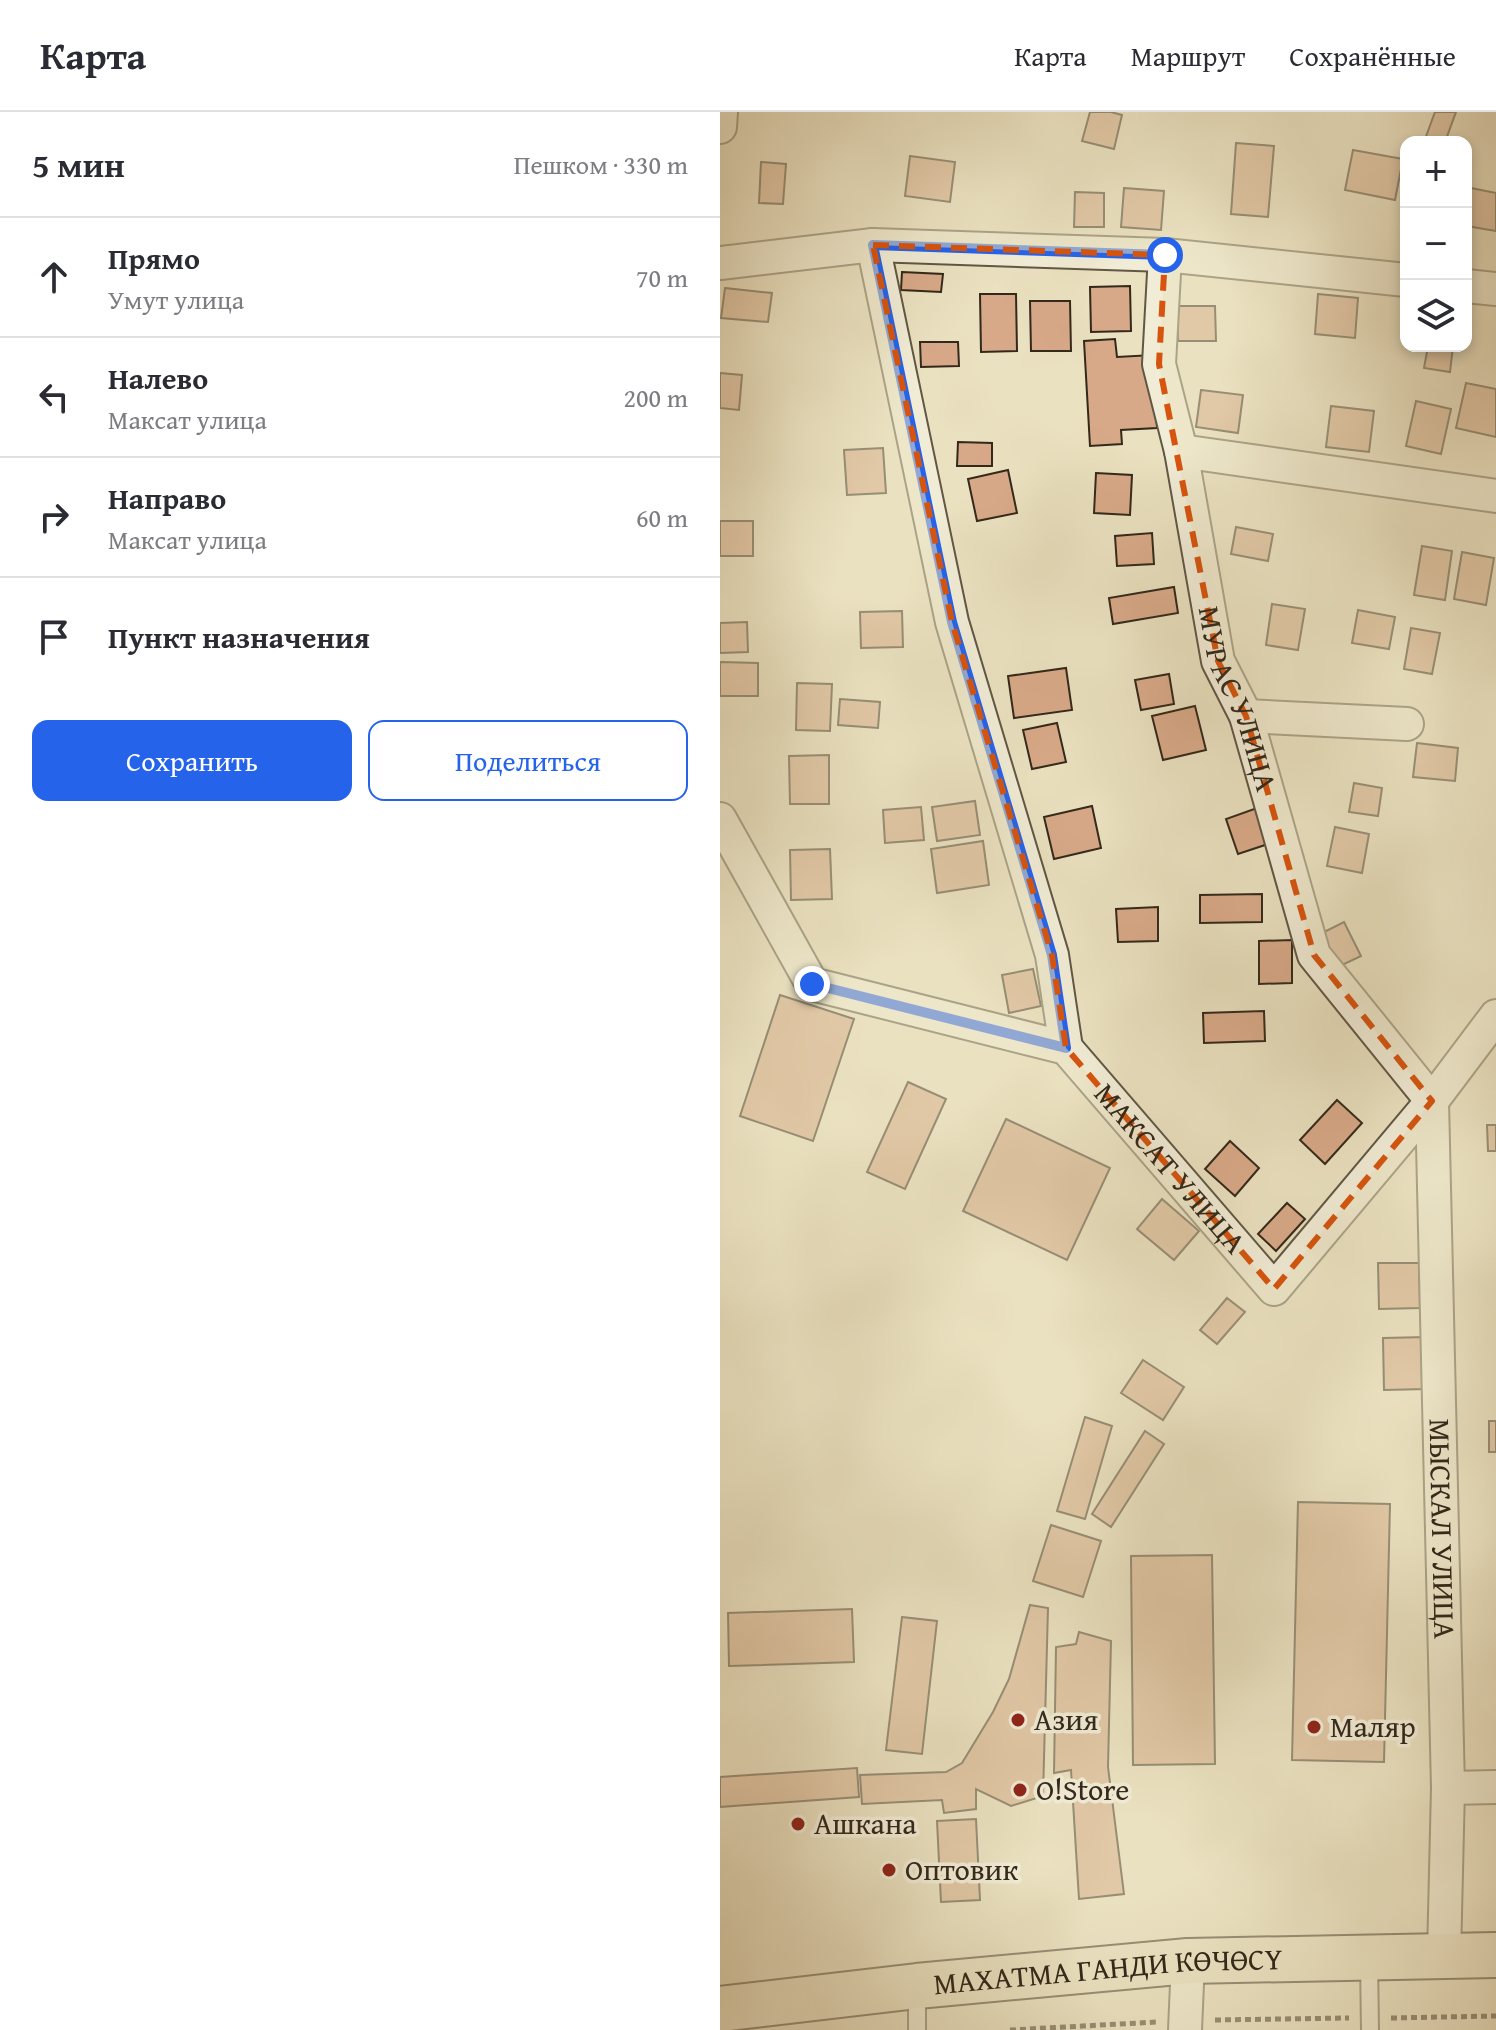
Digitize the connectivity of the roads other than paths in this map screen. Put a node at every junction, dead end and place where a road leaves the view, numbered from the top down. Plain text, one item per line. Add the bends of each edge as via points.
1 (721, 112) edge
2 (720, 127) edge
3 (873, 245) junction
4 (1165, 255) junction
5 (720, 263) edge
6 (1400, 279) edge
7 (1472, 287) edge
8 (1496, 289) edge
9 (1181, 451) junction
10 (1496, 496) edge
11 (1246, 716) junction
12 (1407, 724) dead end
13 (720, 819) edge
14 (1496, 1016) edge
15 (1066, 1048) junction
16 (1432, 1101) junction
17 (1496, 1787) edge
18 (1448, 1788) junction
19 (1496, 1955) edge
20 (1444, 1956) junction
21 (1369, 1957) junction
22 (1188, 1961) junction
23 (917, 1986) junction
24 (720, 2009) edge
25 (1370, 2024) edge
26 (1185, 2025) edge
27 (917, 2030) edge

1 - 2 street
3 - 4 street
3 - 5 street
3 - 15 street via 952,622 1052,955
4 - 6 street
4 - 9 street, МУРАС УЛИЦА via 1159,364
7 - 8 street
9 - 10 street
9 - 11 street, МУРАС УЛИЦА via 1218,661
11 - 12 street
11 - 16 street, МУРАС УЛИЦА via 1314,955
13 - 15 street via 812,984
14 - 16 street
15 - 16 street, МАКСАТ УЛИЦА via 1274,1289
16 - 18 street, МЫСКАЛ УЛИЦА
17 - 18 street
18 - 20 street, МЫСКАЛ УЛИЦА
19 - 20 main road, МАХАТМА ГАНДИ КӨЧӨСҮ
20 - 21 main road, МАХАТМА ГАНДИ КӨЧӨСҮ
21 - 22 main road, МАХАТМА ГАНДИ КӨЧӨСҮ
21 - 25 lane
22 - 23 main road, МАХАТМА ГАНДИ КӨЧӨСҮ
22 - 26 street
23 - 24 main road, МАХАТМА ГАНДИ КӨЧӨСҮ
23 - 27 lane

